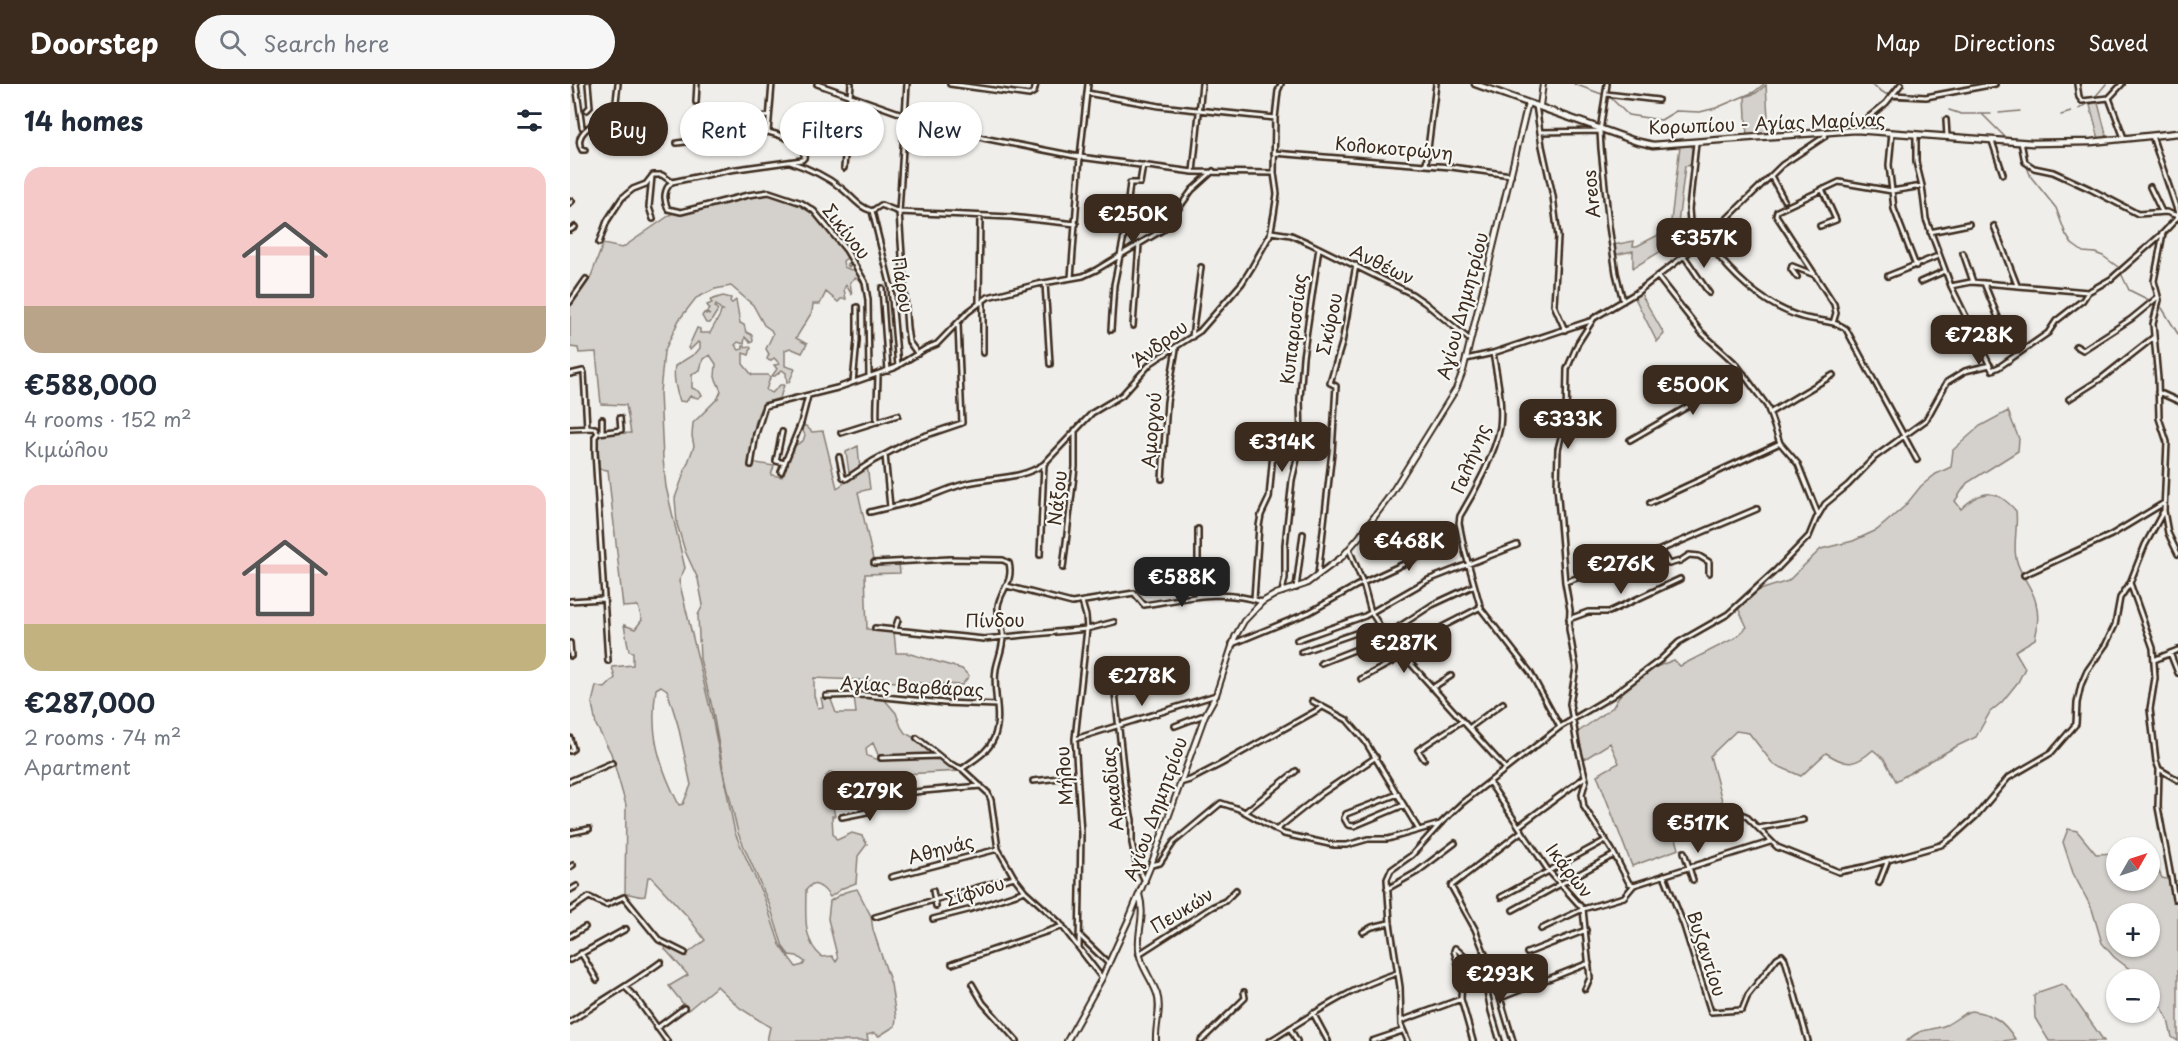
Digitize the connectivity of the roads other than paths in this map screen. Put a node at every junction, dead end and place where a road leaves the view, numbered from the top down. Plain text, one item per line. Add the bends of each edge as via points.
1 (576, 84) edge
2 (588, 84) edge
3 (618, 84) edge
4 (697, 84) edge
5 (772, 84) edge
6 (817, 84) edge
7 (851, 84) edge
8 (908, 84) edge
9 (950, 84) edge
10 (1036, 84) edge
11 (1088, 84) edge
12 (1202, 84) edge
13 (1281, 84) edge
14 (1436, 84) edge
15 (1475, 84) edge
16 (1543, 84) edge
17 (1607, 84) edge
18 (1900, 84) edge
19 (1995, 84) edge
20 (2077, 84) edge
21 (2122, 84) edge
22 (1087, 93) junction
23 (1893, 95) junction
24 (850, 96) junction
25 (1606, 96) junction
26 (2109, 98) junction
27 (1658, 100) dead end
28 (616, 102) edge
29 (696, 102) dead end
30 (906, 102) edge
31 (1528, 103) junction
32 (1538, 106) junction
33 (587, 110) dead end
34 (1200, 110) junction
35 (896, 113) edge
36 (769, 116) joint
37 (1275, 118) junction
38 (1946, 120) dead end
39 (582, 127) dead end
40 (588, 128) edge
41 (1600, 130) junction
42 (1856, 130) junction
43 (1892, 131) junction
44 (768, 132) joint
45 (1540, 132) junction
46 (1827, 132) junction
47 (1917, 133) junction
48 (2178, 133) edge
49 (2152, 136) junction
50 (1947, 137) junction
51 (982, 138) edge
52 (2124, 138) junction
53 (1992, 141) junction
54 (1696, 142) junction
55 (2021, 142) junction
56 (677, 143) dead end
57 (680, 143) edge
58 (585, 150) dead end
59 (1274, 153) junction
60 (902, 156) edge
61 (1080, 157) junction
62 (788, 162) junction
63 (1143, 165) junction
64 (1426, 165) junction
65 (844, 168) dead end
66 (1214, 171) junction
67 (1193, 172) junction
68 (1274, 173) junction
69 (2003, 174) dead end
70 (1512, 175) junction
71 (652, 176) junction
72 (1771, 176) junction
73 (672, 182) junction
74 (1922, 186) junction
75 (2150, 187) dead end
76 (1822, 189) junction
77 (1892, 191) junction
78 (1784, 200) dead end
79 (2175, 208) junction
80 (872, 211) junction
81 (899, 212) junction
82 (2164, 212) junction
83 (2178, 215) edge
84 (980, 216) junction
85 (653, 219) dead end
86 (1076, 224) junction
87 (1969, 224) dead end
88 (1820, 226) dead end
89 (1994, 226) dead end
90 (575, 227) dead end
91 (570, 230) edge
92 (1271, 232) junction
93 (1695, 232) junction
94 (1930, 232) junction
95 (1707, 239) junction
96 (2159, 239) junction
97 (599, 243) dead end
98 (1139, 243) junction
99 (1701, 243) junction
100 (1319, 248) junction
101 (1667, 250) dead end
102 (1963, 253) dead end
103 (1119, 255) junction
104 (1684, 256) junction
105 (1938, 256) junction
106 (1356, 265) junction
107 (1916, 266) junction
108 (1201, 267) dead end
109 (1945, 271) junction
110 (1815, 275) junction
111 (1657, 276) junction
112 (1888, 276) dead end
113 (1797, 277) dead end
114 (1071, 278) junction
115 (586, 279) dead end
116 (1920, 282) dead end
117 (1973, 282) junction
118 (1984, 282) junction
119 (1045, 283) junction
120 (2017, 285) junction
121 (1951, 286) junction
122 (882, 288) dead end
123 (2088, 292) junction
124 (1709, 293) dead end
125 (2157, 298) junction
126 (983, 301) junction
127 (1623, 301) junction
128 (570, 302) edge
129 (979, 303) junction
130 (857, 307) dead end
131 (1592, 320) junction
132 (958, 322) junction
133 (1833, 323) junction
134 (1133, 326) dead end
135 (1111, 330) dead end
136 (1565, 330) junction
137 (2154, 337) junction
138 (1191, 338) junction
139 (2006, 338) dead end
140 (1470, 340) junction
141 (2076, 346) dead end
142 (1176, 348) junction
143 (983, 353) dead end
144 (1493, 353) junction
145 (918, 354) junction
146 (1466, 359) junction
147 (1050, 364) dead end
148 (1990, 365) junction
149 (898, 366) junction
150 (888, 371) junction
151 (570, 374) edge
152 (1744, 374) junction
153 (878, 375) junction
154 (1833, 375) dead end
155 (869, 378) junction
156 (853, 382) junction
157 (2158, 392) junction
158 (808, 396) junction
159 (2069, 399) dead end
160 (2178, 401) edge
161 (1770, 412) junction
162 (898, 415) dead end
163 (620, 418) dead end
164 (602, 419) dead end
165 (877, 422) junction
166 (587, 428) junction
167 (570, 429) edge
168 (1075, 430) junction
169 (1275, 431) dead end
170 (600, 432) junction
171 (782, 432) dead end
172 (841, 433) dead end
173 (1903, 436) junction
174 (1630, 440) dead end
175 (1780, 443) junction
176 (885, 455) junction
177 (838, 457) dead end
178 (1917, 460) dead end
179 (784, 464) junction
180 (1044, 464) junction
181 (751, 465) dead end
182 (781, 472) dead end
183 (1162, 479) dead end
184 (1650, 503) dead end
185 (2164, 503) junction
186 (890, 507) junction
187 (1757, 509) dead end
188 (2164, 511) junction
189 (870, 512) dead end
190 (1818, 515) junction
191 (1198, 529) dead end
192 (1303, 534) dead end
193 (1448, 544) dead end
194 (1517, 545) dead end
195 (1349, 549) junction
196 (1660, 550) junction
197 (2178, 554) edge
198 (1040, 555) dead end
199 (874, 563) dead end
200 (1467, 563) junction
201 (1063, 568) dead end
202 (1709, 573) dead end
203 (2024, 575) dead end
204 (1317, 577) junction
205 (1680, 579) dead end
206 (1565, 582) junction
207 (1363, 583) junction
208 (2130, 583) junction
209 (1007, 586) junction
210 (1473, 586) junction
211 (1296, 588) junction
212 (1282, 592) junction
213 (1198, 596) junction
214 (603, 599) junction
215 (1254, 599) junction
216 (570, 602) edge
217 (1082, 602) junction
218 (1262, 602) junction
219 (1481, 607) junction
220 (1371, 612) junction
221 (1569, 619) junction
222 (898, 620) dead end
223 (1114, 622) dead end
224 (1379, 625) junction
225 (1442, 627) dead end
226 (875, 628) dead end
227 (895, 629) junction
228 (1087, 629) junction
229 (1386, 636) junction
230 (1003, 638) junction
231 (1297, 640) dead end
232 (570, 642) edge
233 (1232, 644) junction
234 (2178, 650) edge
235 (1301, 652) dead end
236 (2170, 653) junction
237 (571, 656) edge
238 (1403, 656) junction
239 (2154, 660) junction
240 (608, 661) dead end
241 (1321, 663) dead end
242 (2178, 673) edge
243 (1451, 676) dead end
244 (1361, 679) dead end
245 (1432, 688) junction
246 (1115, 692) dead end
247 (1216, 695) junction
248 (826, 696) dead end
249 (1312, 701) dead end
250 (1503, 703) dead end
251 (997, 705) junction
252 (1322, 708) junction
253 (1205, 715) junction
254 (1573, 719) junction
255 (1462, 721) junction
256 (1119, 726) junction
257 (1175, 726) dead end
258 (1560, 727) junction
259 (1469, 728) junction
260 (570, 738) edge
261 (917, 738) dead end
262 (1075, 739) junction
263 (570, 751) edge
264 (938, 756) junction
265 (1376, 757) junction
266 (881, 758) dead end
267 (1424, 759) dead end
268 (612, 763) dead end
269 (962, 769) junction
270 (1506, 769) junction
271 (2159, 770) junction
272 (1296, 771) dead end
273 (1077, 776) junction
274 (1585, 777) junction
275 (2178, 780) edge
276 (570, 781) edge
277 (1033, 781) dead end
278 (1489, 782) junction
279 (1180, 783) junction
280 (838, 786) dead end
281 (981, 786) junction
282 (1398, 794) junction
283 (867, 798) junction
284 (1405, 805) junction
285 (1245, 812) junction
286 (842, 817) dead end
287 (1731, 819) dead end
288 (1803, 820) dead end
289 (1440, 824) junction
290 (1519, 826) junction
291 (1759, 828) junction
292 (589, 829) dead end
293 (1276, 830) junction
294 (1419, 830) junction
295 (1522, 831) junction
296 (570, 833) edge
297 (1606, 840) junction
298 (1770, 842) junction
299 (1455, 843) dead end
300 (998, 849) junction
301 (1684, 852) dead end
302 (1615, 855) junction
303 (1888, 861) junction
304 (1151, 865) junction
305 (1690, 868) junction
306 (1548, 870) junction
307 (1664, 875) junction
308 (891, 877) dead end
309 (1014, 877) junction
310 (1693, 880) dead end
311 (1144, 881) junction
312 (1879, 883) dead end
313 (1560, 884) junction
314 (1634, 885) junction
315 (577, 886) dead end
316 (1387, 889) junction
317 (570, 890) edge
318 (1236, 890) dead end
319 (933, 891) dead end
320 (1025, 891) junction
321 (1138, 894) junction
322 (1501, 897) dead end
323 (934, 899) junction
324 (2175, 899) dead end
325 (936, 906) dead end
326 (1583, 909) junction
327 (570, 910) edge
328 (1513, 910) dead end
329 (875, 917) dead end
330 (933, 919) dead end
331 (1390, 923) junction
332 (1063, 926) junction
333 (585, 927) dead end
334 (626, 929) dead end
335 (1541, 929) dead end
336 (1587, 930) junction
337 (1363, 932) dead end
338 (570, 936) edge
339 (1079, 936) junction
340 (1079, 948) junction
341 (581, 953) junction
342 (684, 953) dead end
343 (1527, 953) dead end
344 (1139, 954) junction
345 (570, 960) edge
346 (661, 962) dead end
347 (1589, 963) junction
348 (952, 964) dead end
349 (1109, 964) junction
350 (1397, 973) junction
351 (1484, 974) junction
352 (1102, 978) junction
353 (597, 980) dead end
354 (972, 984) dead end
355 (625, 987) junction
356 (1496, 988) junction
357 (1585, 989) dead end
358 (1244, 992) dead end
359 (1500, 998) junction
360 (1461, 999) junction
361 (684, 1008) dead end
362 (1313, 1013) junction
363 (1401, 1021) junction
364 (570, 1022) edge
365 (657, 1028) junction
366 (1290, 1028) junction
367 (1402, 1031) junction
368 (1378, 1040) edge
369 (667, 1041) edge
370 (1017, 1041) edge
371 (1067, 1041) edge
372 (1156, 1041) edge
373 (1201, 1041) edge
374 (1270, 1041) edge
375 (1297, 1041) edge
376 (1328, 1041) edge
377 (1372, 1041) edge
378 (1408, 1041) edge
379 (1473, 1041) edge
380 (1500, 1041) edge
381 (1513, 1041) edge
382 (1808, 1041) edge

1 - 39 street
2 - 33 street
3 - 28 street
4 - 29 street
5 - 36 street
6 - 24 street
7 - 24 street
8 - 30 street
9 - 10 street via 1029,95
11 - 22 street
12 - 34 street
13 - 37 street, Άνδρου
14 - 64 street
15 - 31 main road, Κορωπίου - Αγίας Μαρίνας
16 - 32 street
17 - 25 street, Areos
18 - 23 street
19 - 23 street via 1926,97
20 - 26 street via 2082,101
21 - 26 street
22 - 34 street
22 - 61 street
23 - 42 street
24 - 35 street
24 - 65 street
25 - 27 street
25 - 41 street, Areos
26 - 52 street
31 - 32 main road, Κορωπίου - Αγίας Μαρίνας
31 - 70 street, Αγίου Δημητρίου
32 - 41 main road, Κορωπίου - Αγίας Μαρίνας
32 - 45 street
34 - 37 street
34 - 67 street
36 - 44 street
37 - 59 street, Άνδρου
38 - 50 street
40 - 58 street via 578,144
41 - 45 street
41 - 54 main road, Κορωπίου - Αγίας Μαρίνας via 1653,145
41 - 127 street, Areos via 1609,226
42 - 43 main road, Κορωπίου - Αγίας Μαρίνας
42 - 46 main road, Κορωπίου - Αγίας Μαρίνας
43 - 47 main road, Κορωπίου - Αγίας Μαρίνας
43 - 77 street
44 - 62 street via 801,146 805,156 802,160
45 - 136 street via 1558,237 1554,305
46 - 54 main road, Κορωπίου - Αγίας Μαρίνας
46 - 72 street
47 - 50 main road, Κορωπίου - Αγίας Μαρίνας
47 - 74 street via 1916,162
48 - 49 main road, Κορωπίου - Αγίας Μαρίνας
49 - 52 main road, Κορωπίου - Αγίας Μαρίνας
49 - 79 street
50 - 53 main road, Κορωπίου - Αγίας Μαρίνας
51 - 61 street
52 - 55 main road, Κορωπίου - Αγίας Μαρίνας
53 - 55 main road, Κορωπίου - Αγίας Μαρίνας
53 - 69 street
54 - 93 street via 1689,209
55 - 82 street via 2025,162 2034,168 2053,172 2138,214
56 - 57 street
59 - 64 street, Κολοκοτρώνη
59 - 68 street, Άνδρου
60 - 81 street
61 - 63 street
61 - 86 street
62 - 73 street
62 - 80 street via 824,177
63 - 67 street
63 - 103 street via 1140,183 1130,183
64 - 70 street, Κολοκοτρώνη
66 - 67 street
66 - 68 street
66 - 98 street via 1192,190 1164,229
68 - 92 street, Άνδρου via 1277,194
70 - 140 street, Αγίου Δημητρίου
71 - 73 street
71 - 85 street via 649,207
71 - 97 street via 622,198
72 - 78 street
72 - 95 street
73 - 155 street, Σικίνου via 665,201 668,209 676,212 769,192 814,211 846,250 865,283
74 - 77 street
74 - 94 street
75 - 82 street
76 - 77 street via 1839,182
76 - 88 street via 1836,220
76 - 110 street via 1775,213
77 - 107 street via 1894,209
79 - 82 street
79 - 83 street
80 - 81 street via 881,205
80 - 149 street, Πάρου via 891,286
81 - 84 street
81 - 145 street via 907,328 909,341
82 - 83 street
83 - 96 street
84 - 86 street
84 - 129 street
86 - 114 street
87 - 94 street
89 - 120 street
90 - 91 street
92 - 100 street, Ανθέων via 1291,235
92 - 138 street, Άνδρου via 1242,283
93 - 99 street
93 - 101 street
94 - 105 street
95 - 99 street
95 - 133 street via 1731,269 1772,305 1803,318
96 - 123 street via 2111,279
96 - 125 street via 2154,281
98 - 103 street
98 - 134 street
99 - 104 street
100 - 106 street, Ανθέων
100 - 212 street, Κυπαρισσίας via 1306,335 1300,399 1301,442 1292,480
102 - 117 street
103 - 114 street via 1096,270
103 - 135 street
104 - 111 street
104 - 124 street
105 - 107 street
105 - 109 street
106 - 140 street, Ανθέων via 1421,299
106 - 204 street, Σκύρου via 1342,343 1330,382 1336,386 1332,452
107 - 112 street
108 - 138 street
109 - 116 street
109 - 121 street
110 - 113 street via 1792,266
110 - 133 street via 1836,309
111 - 127 street
111 - 152 street via 1701,332
114 - 119 street
115 - 128 street
117 - 118 street
117 - 121 street
118 - 120 street
118 - 139 street
119 - 126 street
119 - 147 street
120 - 123 street
121 - 148 street
122 - 150 street
123 - 148 street via 2037,341 1994,370
125 - 137 street
125 - 141 street via 2083,350
126 - 129 street
126 - 143 street
127 - 131 street
129 - 132 street
130 - 156 street
131 - 136 street
131 - 206 street via 1567,369 1565,422 1558,449
132 - 145 street via 937,344
132 - 176 street via 962,423 912,440
133 - 173 street via 1849,333
136 - 144 street
137 - 157 street
137 - 159 street
138 - 142 street, Άνδρου
140 - 146 street, Αγίου Δημητρίου
142 - 168 street, Άνδρου via 1151,363 1122,394 1092,413
142 - 183 street, Αμοργού via 1166,410
144 - 146 street
144 - 200 street, Γαλήνης via 1500,428 1460,516
145 - 149 street
146 - 195 street, Αγίου Δημητρίου via 1460,381 1427,438
148 - 173 street via 1965,371 1947,382 1926,420
149 - 150 street
150 - 153 street
151 - 166 street via 584,371
152 - 161 street
152 - 174 street
153 - 155 street
153 - 165 street
154 - 161 street
155 - 156 street
156 - 158 street
157 - 160 street
157 - 185 street via 2159,418 2167,442
158 - 179 street
158 - 181 street via 765,406
161 - 175 street
162 - 165 street
163 - 170 street via 621,430
164 - 170 street
165 - 172 street
166 - 167 street
166 - 170 street
168 - 180 street, Άνδρου
168 - 201 street, Νάξου via 1075,467
169 - 215 street via 1269,498 1261,515
170 - 214 street via 595,437 595,452
171 - 179 street via 776,460
173 - 178 street
173 - 190 street via 1864,467
175 - 184 street
175 - 190 street via 1798,464
176 - 177 street via 846,479
176 - 186 street
179 - 182 street
180 - 186 street, Άνδρου via 1024,475 967,483
180 - 198 street
185 - 188 street
185 - 203 street via 2111,535
186 - 189 street, Άνδρου
187 - 196 street
188 - 197 street via 2168,533
188 - 208 street
190 - 254 street via 1809,536 1728,614 1679,642 1612,696
191 - 213 street
192 - 211 street
193 - 207 street
194 - 200 street
195 - 204 street, Αγίου Δημητρίου
195 - 207 street
196 - 202 street via 1669,564 1689,555 1699,556 1709,562
196 - 206 street
199 - 209 street via 1003,560 1010,565
200 - 210 street, Γαλήνης
200 - 220 street
204 - 211 street, Αγίου Δημητρίου
205 - 221 street via 1606,614 1592,612
206 - 221 street
207 - 220 street
207 - 233 street via 1310,612
208 - 239 street via 2145,621
208 - 303 street via 2120,598 2115,625 2106,644 2080,685 2076,724 2051,753 2008,778 1976,816 1941,845
209 - 217 street via 1072,603
209 - 230 street via 998,610
210 - 219 street, Γαλήνης
210 - 229 street via 1432,605
211 - 212 street, Αγίου Δημητρίου
212 - 218 street, Αγίου Δημητρίου
213 - 215 street via 1217,594
213 - 217 street via 1144,605 1134,593
214 - 216 street
214 - 240 street
215 - 218 street
217 - 228 street, Μήλου
218 - 233 street, Αγίου Δημητρίου via 1244,621
219 - 225 street
219 - 258 street, Γαλήνης via 1530,672
220 - 224 street
220 - 231 street
221 - 254 street via 1576,668 1570,704
222 - 227 street
223 - 228 street, Πίνδου
224 - 229 street
224 - 235 street
226 - 227 street, Πίνδου
227 - 230 street, Πίνδου
228 - 230 street, Πίνδου
228 - 262 street, Μήλου
229 - 238 street
229 - 241 street
230 - 251 street via 995,672
232 - 237 street
233 - 247 street, Αγίου Δημητρίου
234 - 236 street
236 - 239 street
236 - 242 street
238 - 244 street
238 - 245 street
239 - 271 street via 2150,709
243 - 245 street
245 - 255 street
246 - 256 street, Αρκαδίας
247 - 253 street, Αγίου Δημητρίου
247 - 256 street
248 - 251 street, Αγίας Βαρβάρας via 865,695
249 - 252 street
250 - 259 street
251 - 269 street via 999,719 994,738 982,755
252 - 265 street via 1347,720
252 - 279 street
253 - 257 street
253 - 279 street, Αγίου Δημητρίου
254 - 258 street
254 - 274 street
255 - 259 street
255 - 267 street via 1418,750
256 - 262 street
256 - 311 street, Αρκαδίας via 1133,852
258 - 270 street
259 - 270 street
260 - 263 street
261 - 264 street
262 - 273 street, Μήλου
264 - 266 street
264 - 269 street
265 - 282 street
265 - 293 street
268 - 276 street
269 - 281 street
270 - 278 street
271 - 275 street
271 - 324 street via 2158,807
272 - 285 street
273 - 277 street
273 - 339 street, Μήλου via 1082,833
274 - 290 street
274 - 297 street via 1584,807
278 - 289 street
278 - 290 street, Ικάρων
279 - 304 street, Αγίου Δημητρίου
280 - 283 street via 861,799
281 - 283 street
281 - 300 street via 991,800
282 - 284 street
282 - 284 street via 1344,818 1354,826
283 - 286 street via 867,812
284 - 294 street
285 - 293 street
285 - 304 street via 1221,803 1174,842 1160,863
287 - 291 street via 1741,814
288 - 291 street
289 - 294 street
289 - 316 street via 1412,855 1391,870
290 - 295 street, Ικάρων
291 - 298 street
292 - 296 street
293 - 294 street via 1340,845 1388,839
295 - 306 street, Ικάρων
295 - 356 street via 1451,886 1475,929
297 - 302 street
297 - 306 street
298 - 303 street via 1839,872
298 - 305 street
299 - 316 street
300 - 308 street, Αθηνάς
300 - 309 street
301 - 305 street
302 - 313 street
302 - 314 street via 1629,883
303 - 312 street
304 - 311 street, Αγίου Δημητρίου
305 - 307 street
305 - 310 street
306 - 313 street, Ικάρων
306 - 322 street
307 - 314 street
307 - 382 street, Βυζαντίου via 1711,1012 1742,1010 1751,991 1782,955
309 - 320 street
309 - 323 street
311 - 321 street, Αγίου Δημητρίου
313 - 326 street, Ικάρων
313 - 328 street
314 - 326 street via 1624,897
315 - 317 street
316 - 331 street
318 - 344 street, Πευκών via 1225,901
319 - 323 street
320 - 330 street, Σίφνου
320 - 332 street
321 - 344 street via 1143,916
321 - 349 street, Αγίου Δημητρίου
323 - 325 street
323 - 329 street
326 - 335 street
326 - 336 street, Ικάρων
327 - 342 street via 589,897 606,904 624,897 659,940
331 - 337 street
331 - 350 street
332 - 340 street
332 - 348 street
333 - 338 street
334 - 341 street
336 - 343 street
336 - 347 street, Ικάρων
339 - 340 street, Μήλου
339 - 349 street
340 - 352 street
341 - 345 street
341 - 353 street
344 - 372 street via 1157,994
346 - 355 street
347 - 357 street, Ικάρων via 1590,978
347 - 359 street
349 - 352 street, Αγίου Δημητρίου
350 - 362 street
350 - 363 street
351 - 356 street
351 - 360 street via 1455,948 1462,976
351 - 380 street
352 - 371 street, Αγίου Δημητρίου
354 - 370 street via 983,1003
355 - 364 street
355 - 365 street
356 - 359 street
358 - 373 street via 1245,998
359 - 381 street
360 - 363 street
360 - 379 street
361 - 365 street
362 - 366 street
362 - 376 street
363 - 367 street
365 - 369 street
366 - 374 street
366 - 375 street
367 - 368 street
367 - 378 street
368 - 377 street

